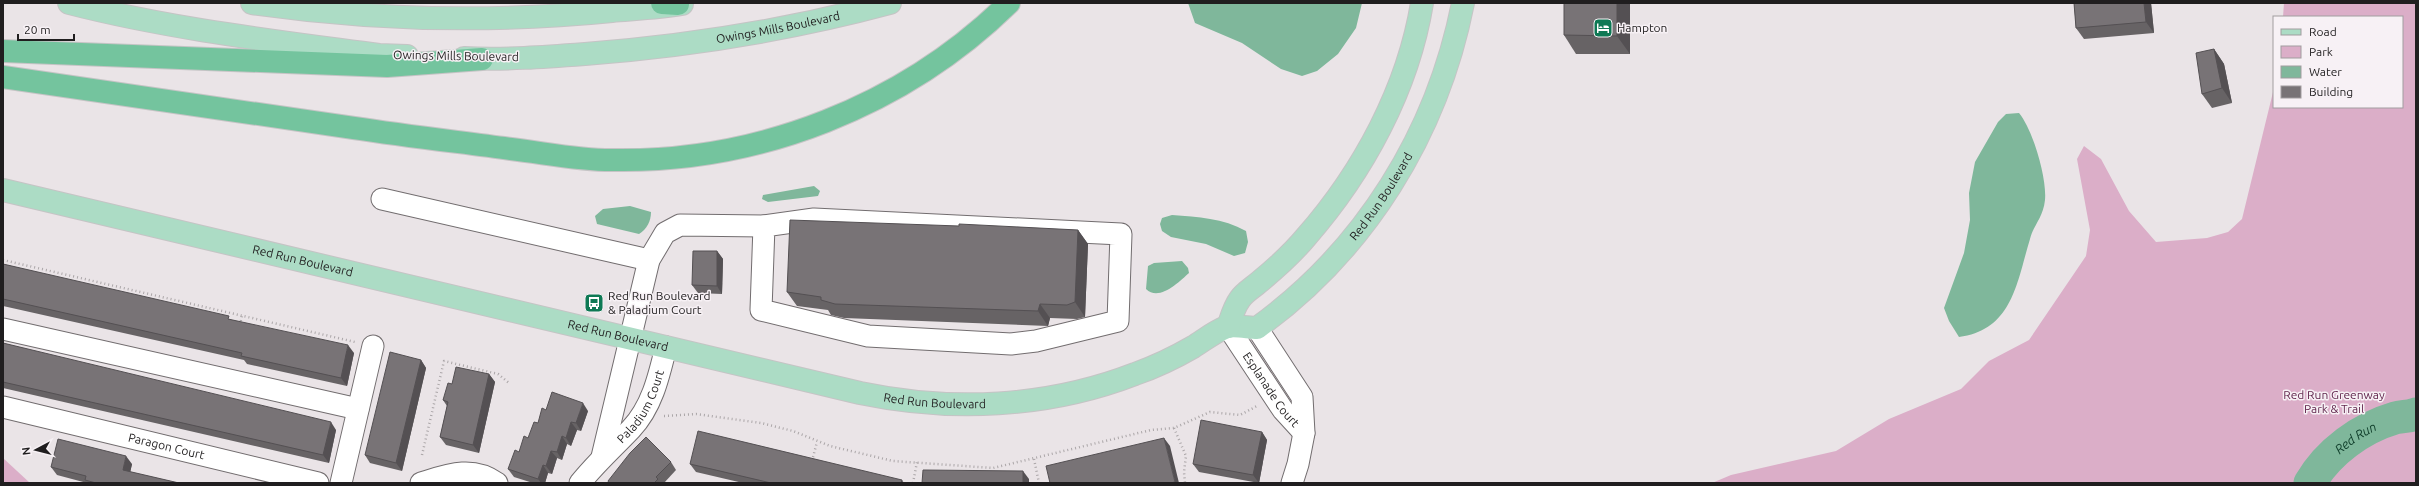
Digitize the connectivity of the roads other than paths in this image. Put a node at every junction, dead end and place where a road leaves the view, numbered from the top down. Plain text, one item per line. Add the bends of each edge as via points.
1 (69, 3) edge
2 (252, 3) edge
3 (676, 3) edge
4 (890, 3) edge
5 (1009, 3) edge
6 (1463, 3) edge
7 (1421, 7) edge
8 (3, 51) edge
9 (482, 59) junction
10 (3, 77) edge
11 (3, 190) edge
12 (382, 199) dead end
13 (764, 226) junction
14 (649, 260) junction
15 (1228, 327) junction
16 (1257, 328) junction
17 (3, 329) edge
18 (630, 339) junction
19 (373, 346) road end
20 (666, 348) junction
21 (8, 408) edge
22 (358, 409) junction
23 (1304, 433) junction
24 (602, 457) junction
25 (318, 483) edge
26 (340, 483) edge
27 (421, 483) edge
28 (498, 483) edge
29 (580, 483) edge
30 (1292, 483) edge

1 - 9 main road, Owings Mills Boulevard via 107,13 191,28 379,55
2 - 3 main road via 378,15 476,17 591,13
4 - 9 main road, Owings Mills Boulevard via 795,26 663,47
5 - 10 highway via 971,38 933,66 837,118 745,146 681,157 643,160 577,158
6 - 16 main road, Red Run Boulevard via 1454,45 1435,100 1389,190 1334,262 1301,294
7 - 15 main road via 1408,60 1394,98 1355,171 1307,236 1240,299
8 - 9 highway via 387,66
11 - 18 main road, Red Run Boulevard
12 - 14 street
13 - 13 street, Paladium Court via 814,219 1121,234 1118,321 1036,341 1011,344 868,336 761,310
13 - 14 street, Paladium Court via 680,225 665,233
14 - 18 street, Paladium Court
15 - 16 main road
15 - 20 main road, Red Run Boulevard via 1165,362 1102,386 1029,401 976,405 884,398
15 - 23 street, Esplanade Court via 1283,410
16 - 23 street, Esplanade Court via 1302,397
17 - 22 street
18 - 20 main road, Red Run Boulevard
18 - 24 street, Paladium Court
19 - 22 street
20 - 24 street, Paladium Court via 659,378 643,413 632,428
21 - 25 street, Paragon Court
22 - 26 street
23 - 30 street
24 - 29 street, Paladium Court
27 - 28 street via 451,474 469,472

